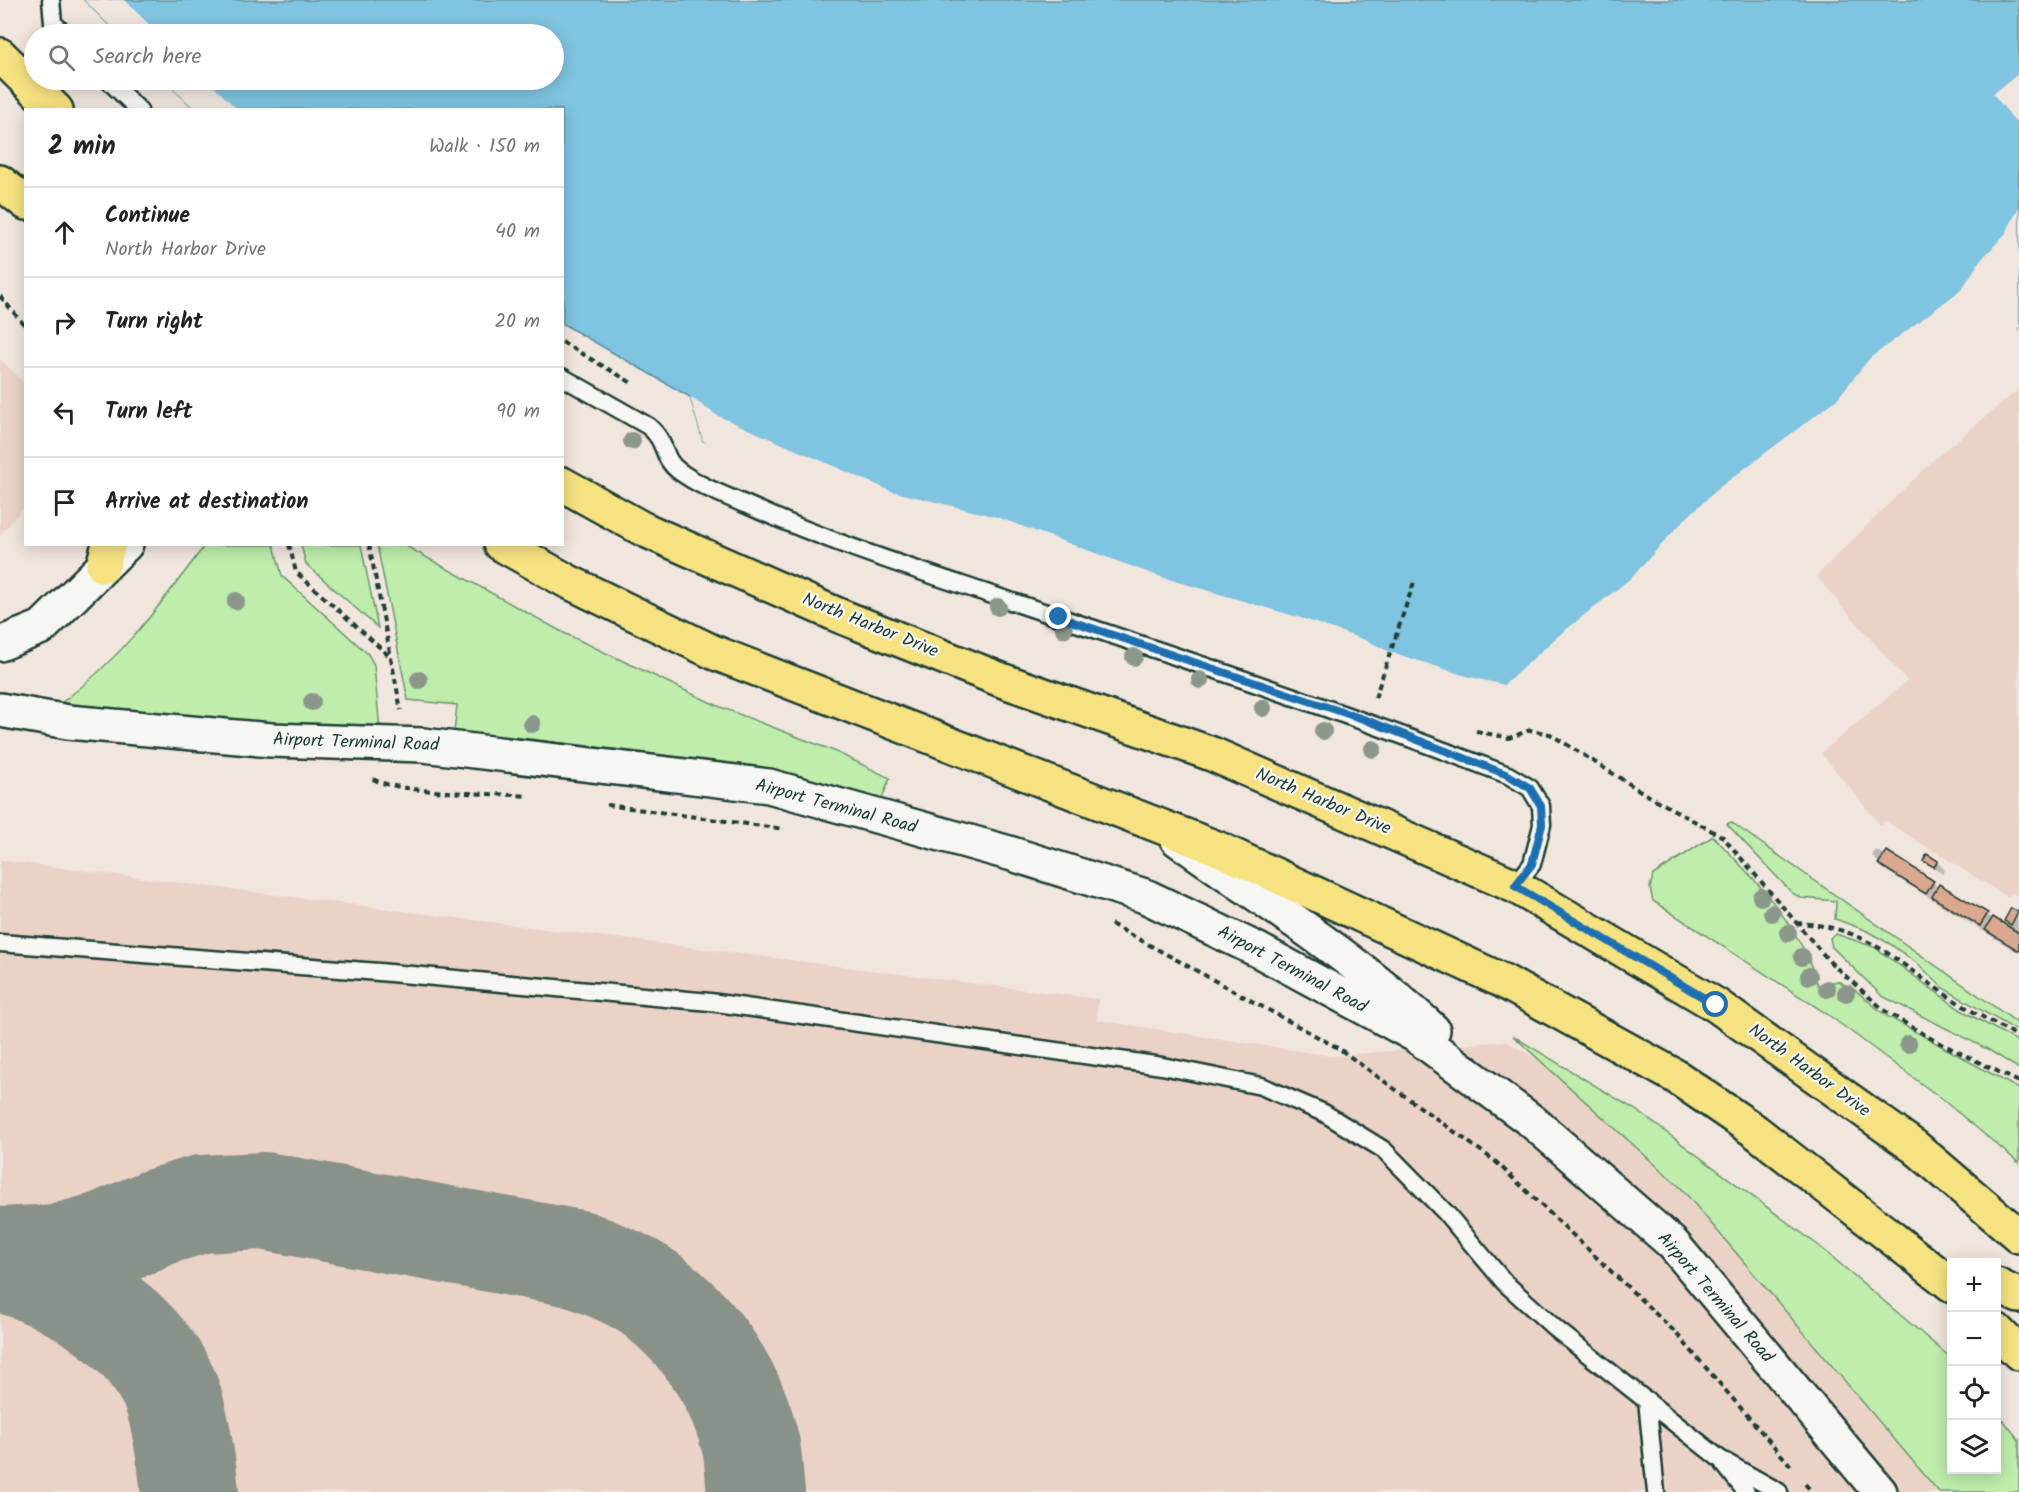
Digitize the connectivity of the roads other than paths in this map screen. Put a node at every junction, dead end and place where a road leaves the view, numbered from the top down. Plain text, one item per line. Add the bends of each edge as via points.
1 (51, 0) edge
2 (54, 24) edge
3 (0, 55) edge
4 (24, 79) edge
5 (36, 90) edge
6 (118, 90) edge
7 (54, 108) edge
8 (137, 108) edge
9 (0, 182) edge
10 (24, 201) edge
11 (564, 378) edge
12 (564, 485) edge
13 (505, 546) edge
14 (113, 552) edge
15 (0, 644) edge
16 (0, 710) edge
17 (1156, 824) junction
18 (1515, 886) junction
19 (0, 943) edge
20 (1533, 1122) junction
21 (1874, 1221) junction
22 (2019, 1236) edge
23 (1947, 1260) edge
24 (1947, 1281) edge
25 (2001, 1287) edge
26 (2019, 1296) edge
27 (2001, 1335) edge
28 (2019, 1353) edge
29 (1647, 1401) junction
30 (1720, 1459) junction
31 (1656, 1492) edge
32 (1746, 1492) edge
33 (1779, 1492) edge
34 (1880, 1492) edge

1 - 2 lane
3 - 4 main road
5 - 7 main road
6 - 8 lane
9 - 10 main road
11 - 18 lane via 648,426 661,437 667,458 676,470 782,521 888,561 1366,720 1508,775 1530,788 1541,806 1542,825 1532,864
12 - 18 main road, North Harbor Drive via 643,529 840,616 1004,681 1212,754
13 - 17 main road via 713,652
14 - 15 main road via 42,627
16 - 20 main road, Airport Terminal Road via 68,722 259,739 423,744 769,786 1009,853 1145,896 1258,950 1415,1035
17 - 20 main road, Airport Terminal Road via 1407,1006
17 - 21 main road via 1220,849 1503,981 1676,1076
18 - 22 main road, North Harbor Drive via 1716,1005 1914,1147
19 - 29 lane via 711,1002 1162,1066 1262,1086 1324,1113 1384,1150 1446,1213 1505,1283
20 - 34 main road, Airport Terminal Road via 1672,1244
21 - 23 main road
21 - 24 main road
25 - 26 main road
27 - 28 main road
29 - 30 lane
29 - 31 lane
30 - 32 lane
30 - 33 lane

